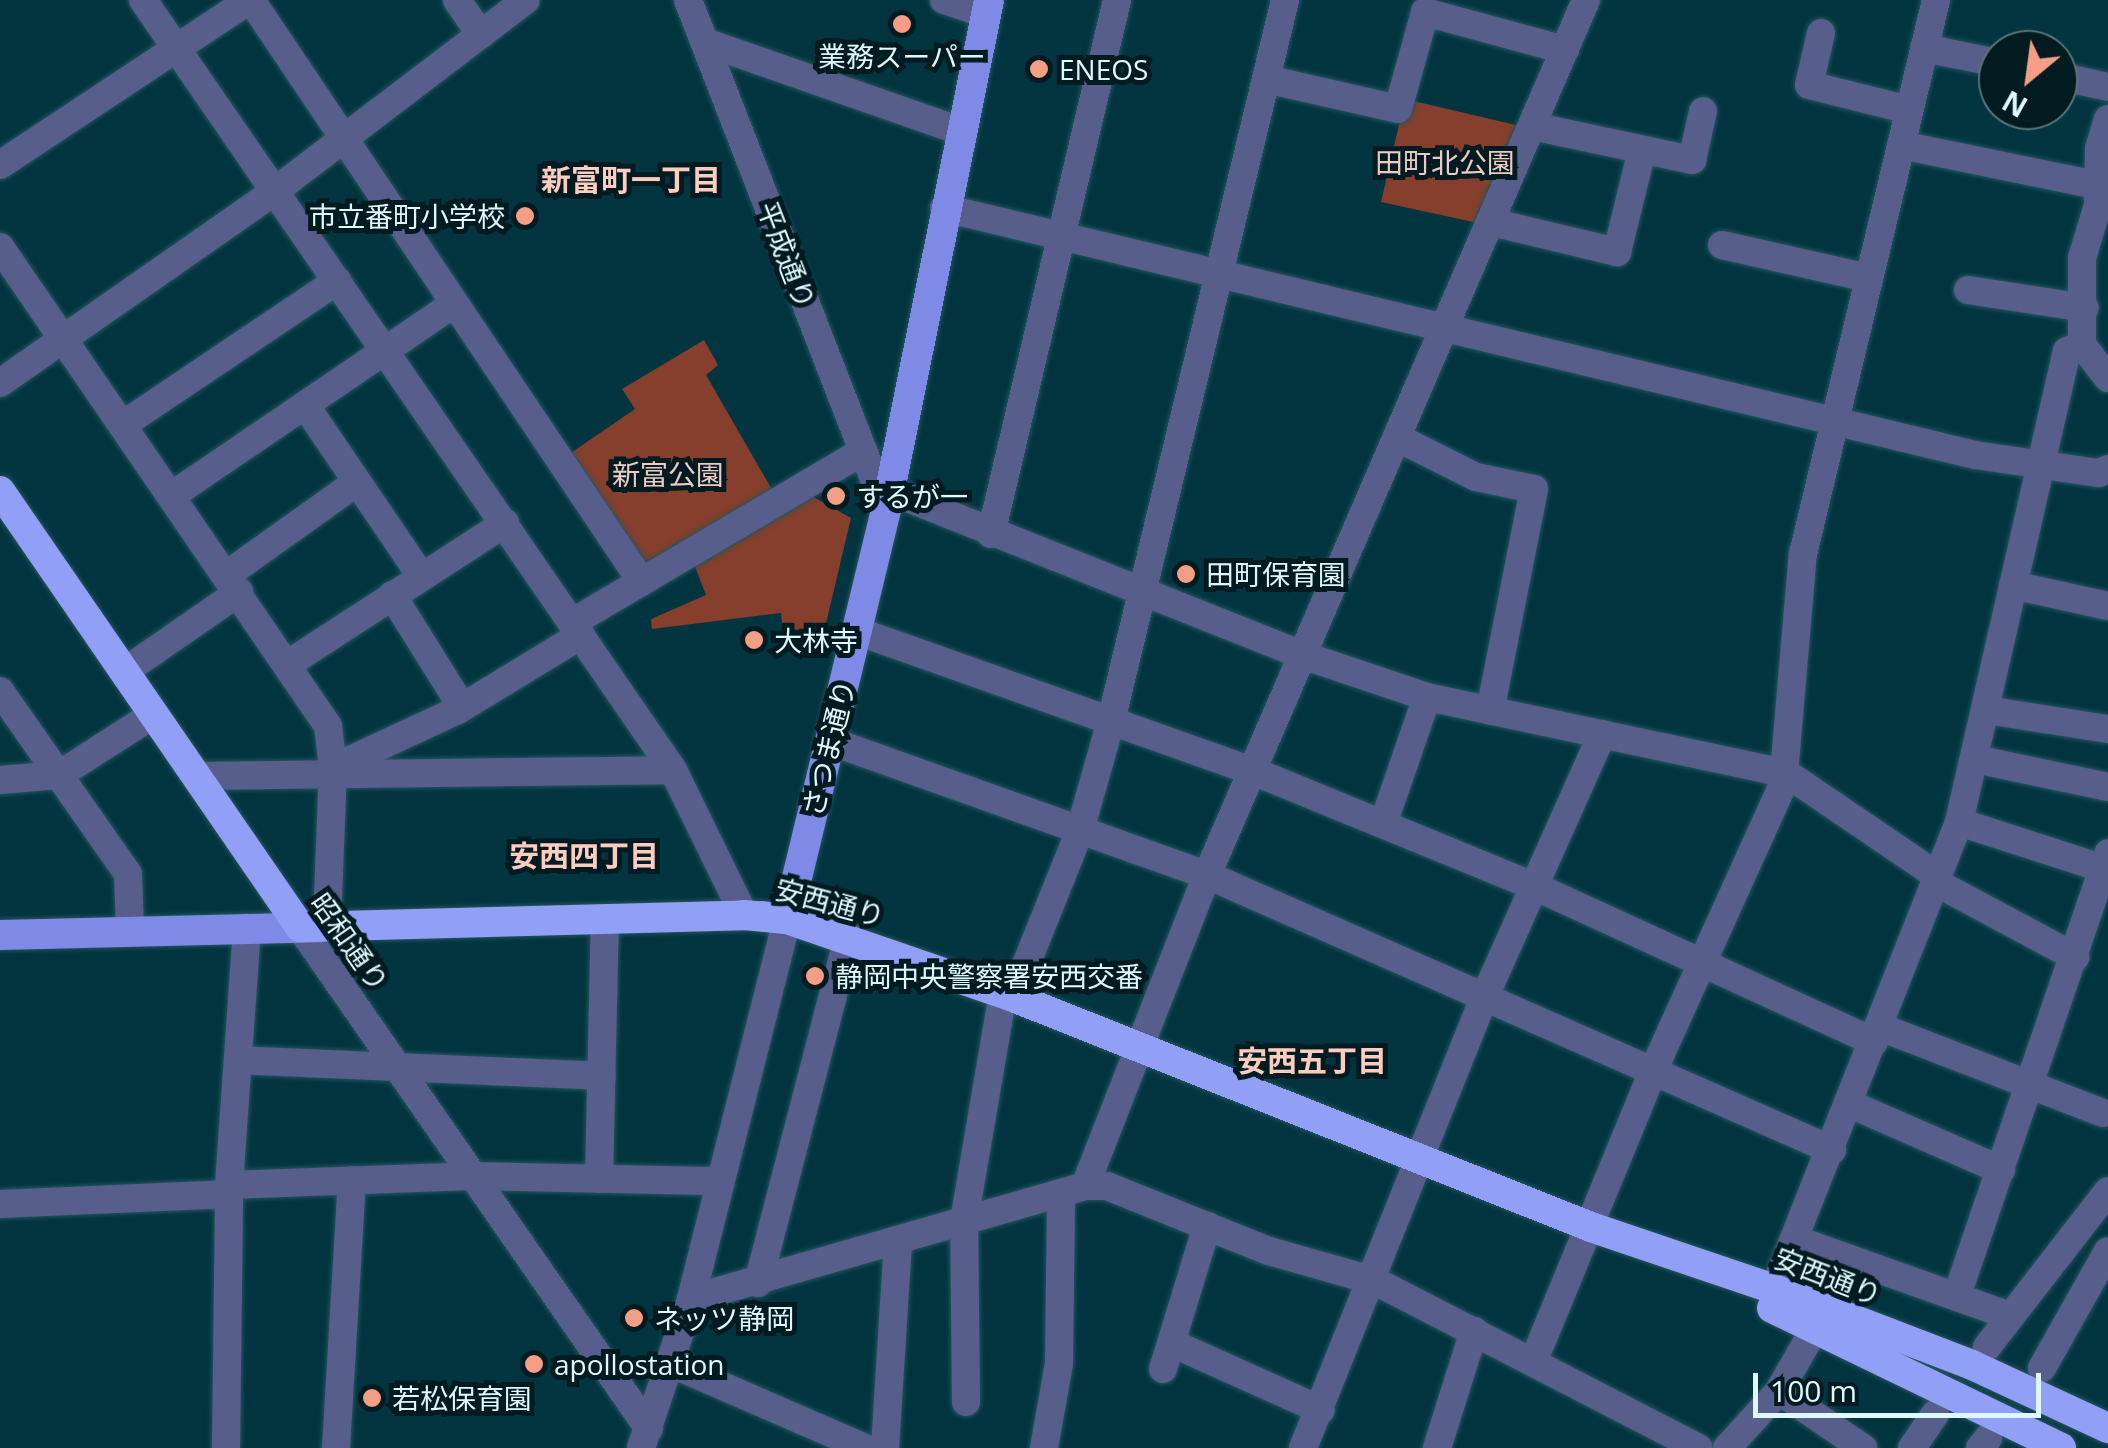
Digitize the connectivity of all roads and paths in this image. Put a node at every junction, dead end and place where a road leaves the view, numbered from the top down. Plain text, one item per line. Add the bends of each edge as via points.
1 (143, 0) edge
2 (250, 0) edge
3 (457, 0) edge
4 (526, 0) edge
5 (688, 0) edge
6 (944, 0) edge
7 (1116, 0) edge
8 (1285, 0) edge
9 (1586, 0) edge
10 (1936, 0) edge
11 (988, 7) edge
12 (1821, 33) dead end
13 (481, 35) junction
14 (705, 42) junction
15 (176, 48) junction
16 (1924, 48) junction
17 (1565, 50) junction
18 (1978, 60) edge
19 (1266, 79) junction
20 (2078, 80) edge
21 (2108, 87) edge
22 (1703, 110) dead end
23 (1909, 110) junction
24 (2108, 119) edge
25 (1532, 126) junction
26 (960, 132) junction
27 (343, 139) junction
28 (1900, 145) junction
29 (1642, 150) junction
30 (0, 165) edge
31 (2101, 186) junction
32 (275, 191) junction
33 (944, 208) junction
34 (1491, 222) junction
35 (1061, 234) junction
36 (1722, 245) dead end
37 (0, 247) edge
38 (1219, 274) junction
39 (1868, 278) junction
40 (338, 281) junction
41 (1968, 290) dead end
42 (454, 304) junction
43 (2086, 308) junction
44 (1446, 328) junction
45 (64, 339) junction
46 (2082, 344) junction
47 (385, 350) junction
48 (2108, 378) edge
49 (0, 383) edge
50 (305, 404) junction
51 (1834, 420) junction
52 (124, 424) junction
53 (1398, 438) junction
54 (863, 450) junction
55 (2040, 467) junction
56 (2108, 469) edge
57 (357, 482) junction
58 (0, 490) edge
59 (174, 494) junction
60 (888, 501) junction
61 (505, 524) junction
62 (991, 534) junction
63 (421, 576) junction
64 (642, 582) junction
65 (234, 583) junction
66 (2013, 585) junction
67 (1144, 593) junction
68 (392, 595) junction
69 (2108, 606) edge
70 (577, 629) junction
71 (857, 632) junction
72 (1302, 655) junction
73 (288, 664) junction
74 (124, 672) junction
75 (0, 691) edge
76 (1426, 697) junction
77 (462, 708) junction
78 (1986, 710) junction
79 (1490, 711) junction
80 (154, 714) junction
81 (1110, 721) junction
82 (2108, 730) edge
83 (1602, 734) junction
84 (830, 741) junction
85 (1974, 759) junction
86 (673, 770) junction
87 (334, 772) junction
88 (1253, 772) junction
89 (1786, 773) junction
90 (59, 775) junction
91 (197, 776) junction
92 (0, 780) edge
93 (2108, 787) edge
94 (1959, 822) junction
95 (1383, 824) junction
96 (1080, 830) junction
97 (2107, 864) edge
98 (1206, 875) junction
99 (1938, 880) junction
100 (1534, 886) junction
101 (744, 915) junction
102 (605, 918) junction
103 (787, 919) junction
104 (314, 927) junction
105 (247, 928) junction
106 (130, 931) junction
107 (0, 935) edge
108 (848, 937) junction
109 (2075, 956) junction
110 (1702, 964) junction
111 (1008, 995) junction
112 (1484, 996) junction
113 (1877, 1034) junction
114 (1137, 1045) junction
115 (238, 1060) junction
116 (400, 1071) junction
117 (1653, 1071) junction
118 (602, 1076) junction
119 (2031, 1084) junction
120 (1850, 1104) junction
121 (2104, 1114) dead end
122 (1832, 1150) junction
123 (1422, 1161) junction
124 (2001, 1170) junction
125 (471, 1176) junction
126 (600, 1179) junction
127 (352, 1180) junction
128 (720, 1182) junction
129 (229, 1190) junction
130 (1073, 1190) junction
131 (2108, 1191) edge
132 (0, 1204) edge
133 (964, 1221) junction
134 (1207, 1226) junction
135 (1591, 1227) junction
136 (898, 1240) junction
137 (1794, 1240) junction
138 (2108, 1251) edge
139 (1375, 1281) junction
140 (758, 1283) junction
141 (2108, 1287) edge
142 (1774, 1289) junction
143 (1957, 1295) junction
144 (2080, 1295) junction
145 (691, 1299) junction
146 (2010, 1316) junction
147 (1815, 1328) junction
148 (1474, 1331) junction
149 (1987, 1347) dead end
150 (1534, 1360) junction
151 (672, 1364) junction
152 (2040, 1381) junction
153 (1779, 1391) junction
154 (966, 1402) dead end
155 (1321, 1410) junction
156 (1934, 1414) dead end
157 (2108, 1428) edge
158 (645, 1439) edge
159 (226, 1448) edge
160 (336, 1448) edge
161 (865, 1448) edge
162 (884, 1448) edge
163 (1044, 1448) edge
164 (1304, 1448) edge
165 (1437, 1448) edge
166 (1698, 1448) edge
167 (1726, 1448) edge
168 (1863, 1448) edge
169 (1912, 1448) edge
170 (2060, 1448) edge

1 - 15 street
2 - 15 street
2 - 27 street
3 - 13 street
4 - 13 street
5 - 14 street, 平成通り
6 - 11 street
7 - 35 street
8 - 19 street
9 - 17 street
10 - 16 street
11 - 26 main road, さつま通り
12 - 23 street via 1809,85
13 - 27 street
14 - 26 street
14 - 54 street, 平成通り
15 - 30 street
15 - 32 street
16 - 18 street
16 - 23 street
17 - 19 street via 1425,12 1398,109
17 - 25 street
19 - 38 street
20 - 21 street
22 - 29 street via 1692,160
23 - 28 street
24 - 31 street via 2099,149
25 - 29 street
25 - 34 street
26 - 33 main road, さつま通り
27 - 32 street
27 - 42 street
28 - 31 street
28 - 39 street
29 - 34 street via 1618,252
31 - 43 street via 2082,258
32 - 40 street
32 - 45 street
33 - 35 street
33 - 60 main road, さつま通り
34 - 44 street
35 - 38 street
35 - 62 street
36 - 39 street
37 - 45 street
38 - 44 street
38 - 67 street
39 - 51 street
40 - 47 street
40 - 52 street
41 - 43 street
42 - 47 street
42 - 64 street
43 - 46 street
44 - 51 street
44 - 53 street
45 - 49 street
45 - 52 street
46 - 48 street
46 - 55 street via 2066,352
47 - 50 street
47 - 61 street
50 - 57 street
50 - 59 street
51 - 55 street
51 - 89 street via 1803,554
52 - 59 street
53 - 72 street
53 - 79 street via 1476,477 1534,489
54 - 60 street, 平成通り
54 - 64 street
55 - 56 street
55 - 66 street
57 - 63 street
57 - 65 street
58 - 74 highway, 昭和通り
59 - 65 street
60 - 62 street
60 - 71 main road, さつま通り
61 - 63 street
61 - 70 street
62 - 67 street
63 - 68 street
64 - 70 street
65 - 73 street
65 - 74 street
66 - 69 street
66 - 78 street
67 - 72 street
67 - 81 street
68 - 73 street
68 - 77 street
70 - 77 street
70 - 86 street
71 - 81 street
71 - 84 main road, さつま通り
72 - 76 street
72 - 88 street
73 - 87 street via 328,726
74 - 80 highway, 昭和通り
75 - 90 street
76 - 79 street
76 - 95 street
77 - 87 street
78 - 82 street
78 - 85 street
79 - 83 street
80 - 90 street
80 - 91 highway, 昭和通り
81 - 88 street
81 - 96 street
83 - 89 street
83 - 100 street
84 - 96 street
84 - 103 main road, さつま通り
85 - 93 street
85 - 94 street
86 - 87 street
86 - 101 street
87 - 91 street
87 - 104 street
88 - 95 street
88 - 98 street
89 - 99 street
89 - 110 street
90 - 92 street
90 - 106 street via 128,874
91 - 104 highway, 昭和通り
94 - 97 street
94 - 99 street
95 - 100 street
96 - 98 street
96 - 111 street
97 - 109 street
98 - 112 street
98 - 114 street
99 - 109 street
99 - 113 street
100 - 110 street
100 - 112 street
101 - 102 main road
101 - 103 main road
102 - 104 main road
102 - 118 street
103 - 108 highway, 安西通り
103 - 128 street, さつま通り
104 - 105 main road
104 - 116 street, 昭和通り
105 - 106 main road
105 - 115 street
106 - 107 main road
108 - 111 highway, 安西通り
108 - 140 street
109 - 119 street
110 - 113 street
110 - 117 street
111 - 114 highway, 安西通り
111 - 133 street
112 - 117 street
112 - 123 street
113 - 119 street
113 - 120 street
114 - 123 highway, 安西通り
114 - 130 street
115 - 116 street
115 - 129 street
116 - 118 street
116 - 125 street, 昭和通り
117 - 122 street
117 - 135 street
118 - 126 street
119 - 121 street
119 - 124 street
120 - 122 street
120 - 124 street
122 - 137 street
123 - 135 highway, 安西通り
123 - 139 street
124 - 143 street
125 - 126 street
125 - 127 street
125 - 158 street, 昭和通り
126 - 128 street
127 - 129 street
127 - 160 street
128 - 145 street, さつま通り
129 - 132 street
129 - 159 street
130 - 133 street
130 - 134 street via 1134,1195
130 - 163 street via 1059,1364
131 - 146 street
133 - 136 street
133 - 154 street
134 - 139 street
134 - 155 street via 1169,1357
135 - 142 highway, 安西通り
135 - 147 highway, 安西通り
135 - 150 street
136 - 140 street
136 - 162 street
137 - 142 street
137 - 143 street
138 - 144 street
139 - 148 street
139 - 155 street
140 - 145 street
141 - 144 street
142 - 152 highway, 安西通り
143 - 146 street
144 - 152 street
145 - 151 street, さつま通り
146 - 149 street
147 - 153 street
147 - 170 highway, 安西通り
148 - 150 street
148 - 165 street
150 - 166 street
151 - 158 street, さつま通り
151 - 161 street
152 - 157 highway, 安西通り
153 - 167 street
153 - 168 street
155 - 164 street
156 - 169 street

